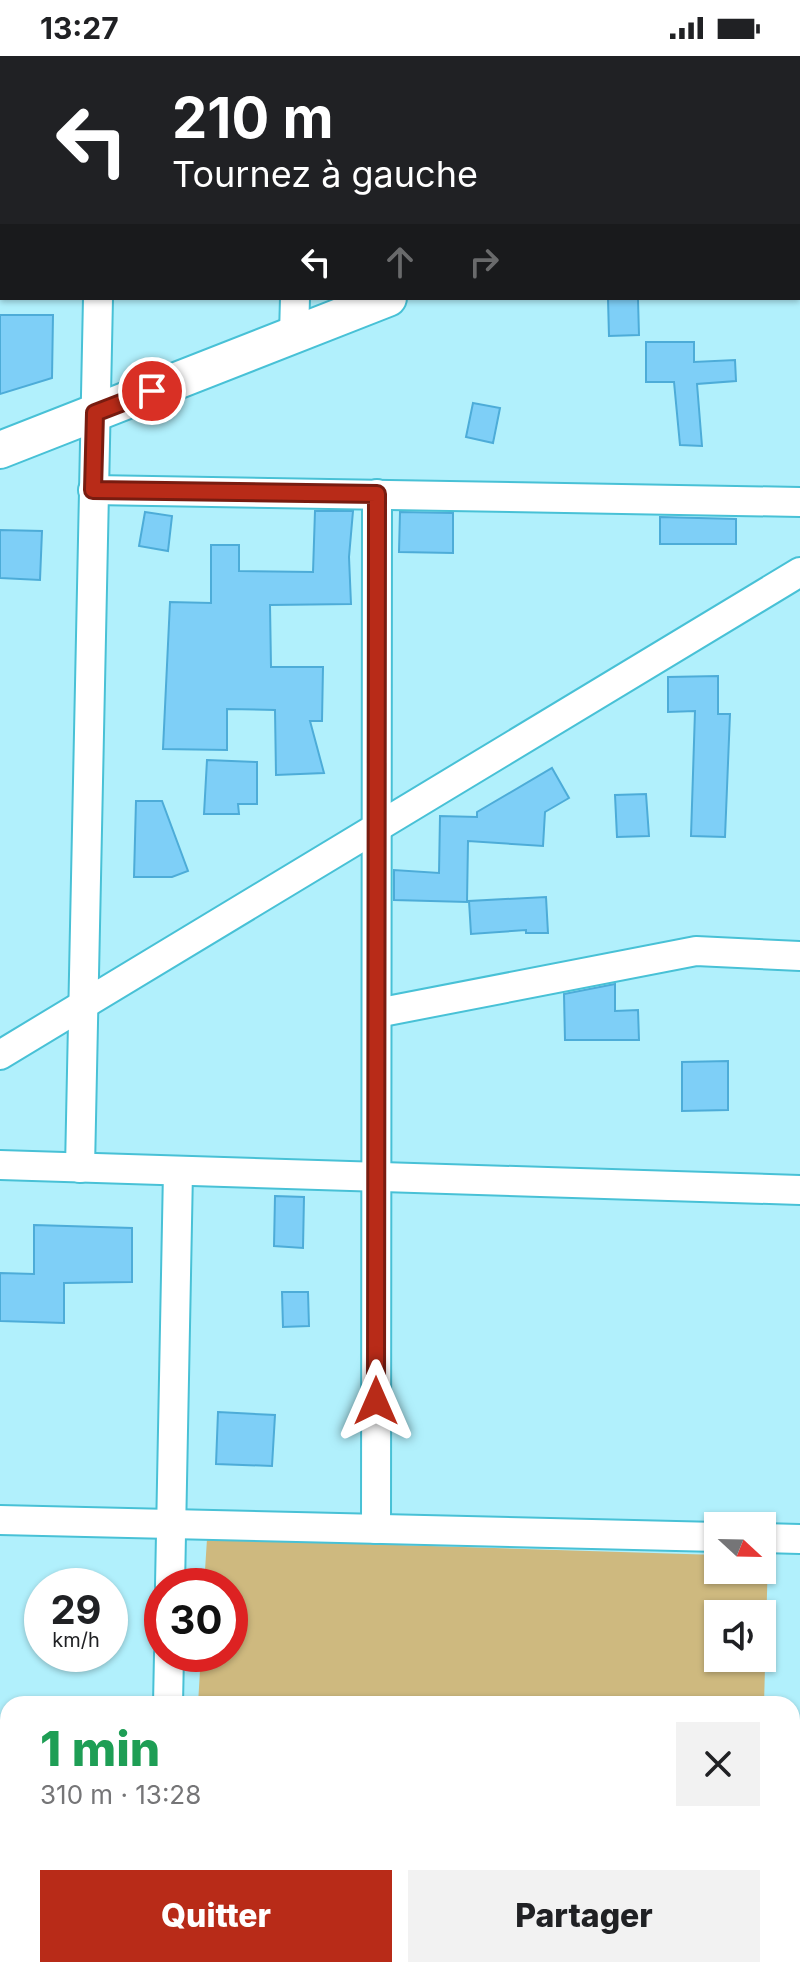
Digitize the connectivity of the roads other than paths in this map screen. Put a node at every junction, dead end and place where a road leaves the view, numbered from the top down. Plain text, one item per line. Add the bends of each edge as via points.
1 (98, 300) edge
2 (295, 300) edge
3 (383, 300) edge
4 (294, 335) junction
5 (95, 413) junction
6 (0, 450) edge
7 (93, 490) junction
8 (377, 494) junction
9 (800, 502) edge
10 (800, 572) edge
11 (377, 828) junction
12 (800, 956) edge
13 (85, 1004) junction
14 (377, 1013) junction
15 (0, 1055) edge
16 (0, 1165) edge
17 (80, 1168) junction
18 (178, 1171) junction
19 (376, 1177) junction
20 (800, 1190) edge
21 (0, 1520) edge
22 (172, 1524) junction
23 (376, 1529) junction
24 (704, 1537) edge
25 (776, 1538) edge
26 (800, 1539) edge
27 (171, 1568) edge
28 (169, 1672) edge
29 (168, 1696) edge
30 (800, 1883) edge
31 (800, 1933) edge

1 - 5 street
2 - 4 street
3 - 4 main road
4 - 5 main road
5 - 6 main road
5 - 7 street
7 - 8 street
7 - 13 street
8 - 9 street
8 - 11 street
10 - 11 street
11 - 13 street
11 - 14 street
12 - 14 street via 696,951
13 - 15 street
13 - 17 street
14 - 19 street
16 - 17 street
17 - 18 street
18 - 19 street
18 - 22 street
19 - 20 street
19 - 23 street
21 - 22 street
22 - 23 street
22 - 27 street
23 - 24 street
25 - 26 street
28 - 29 street
30 - 31 highway

